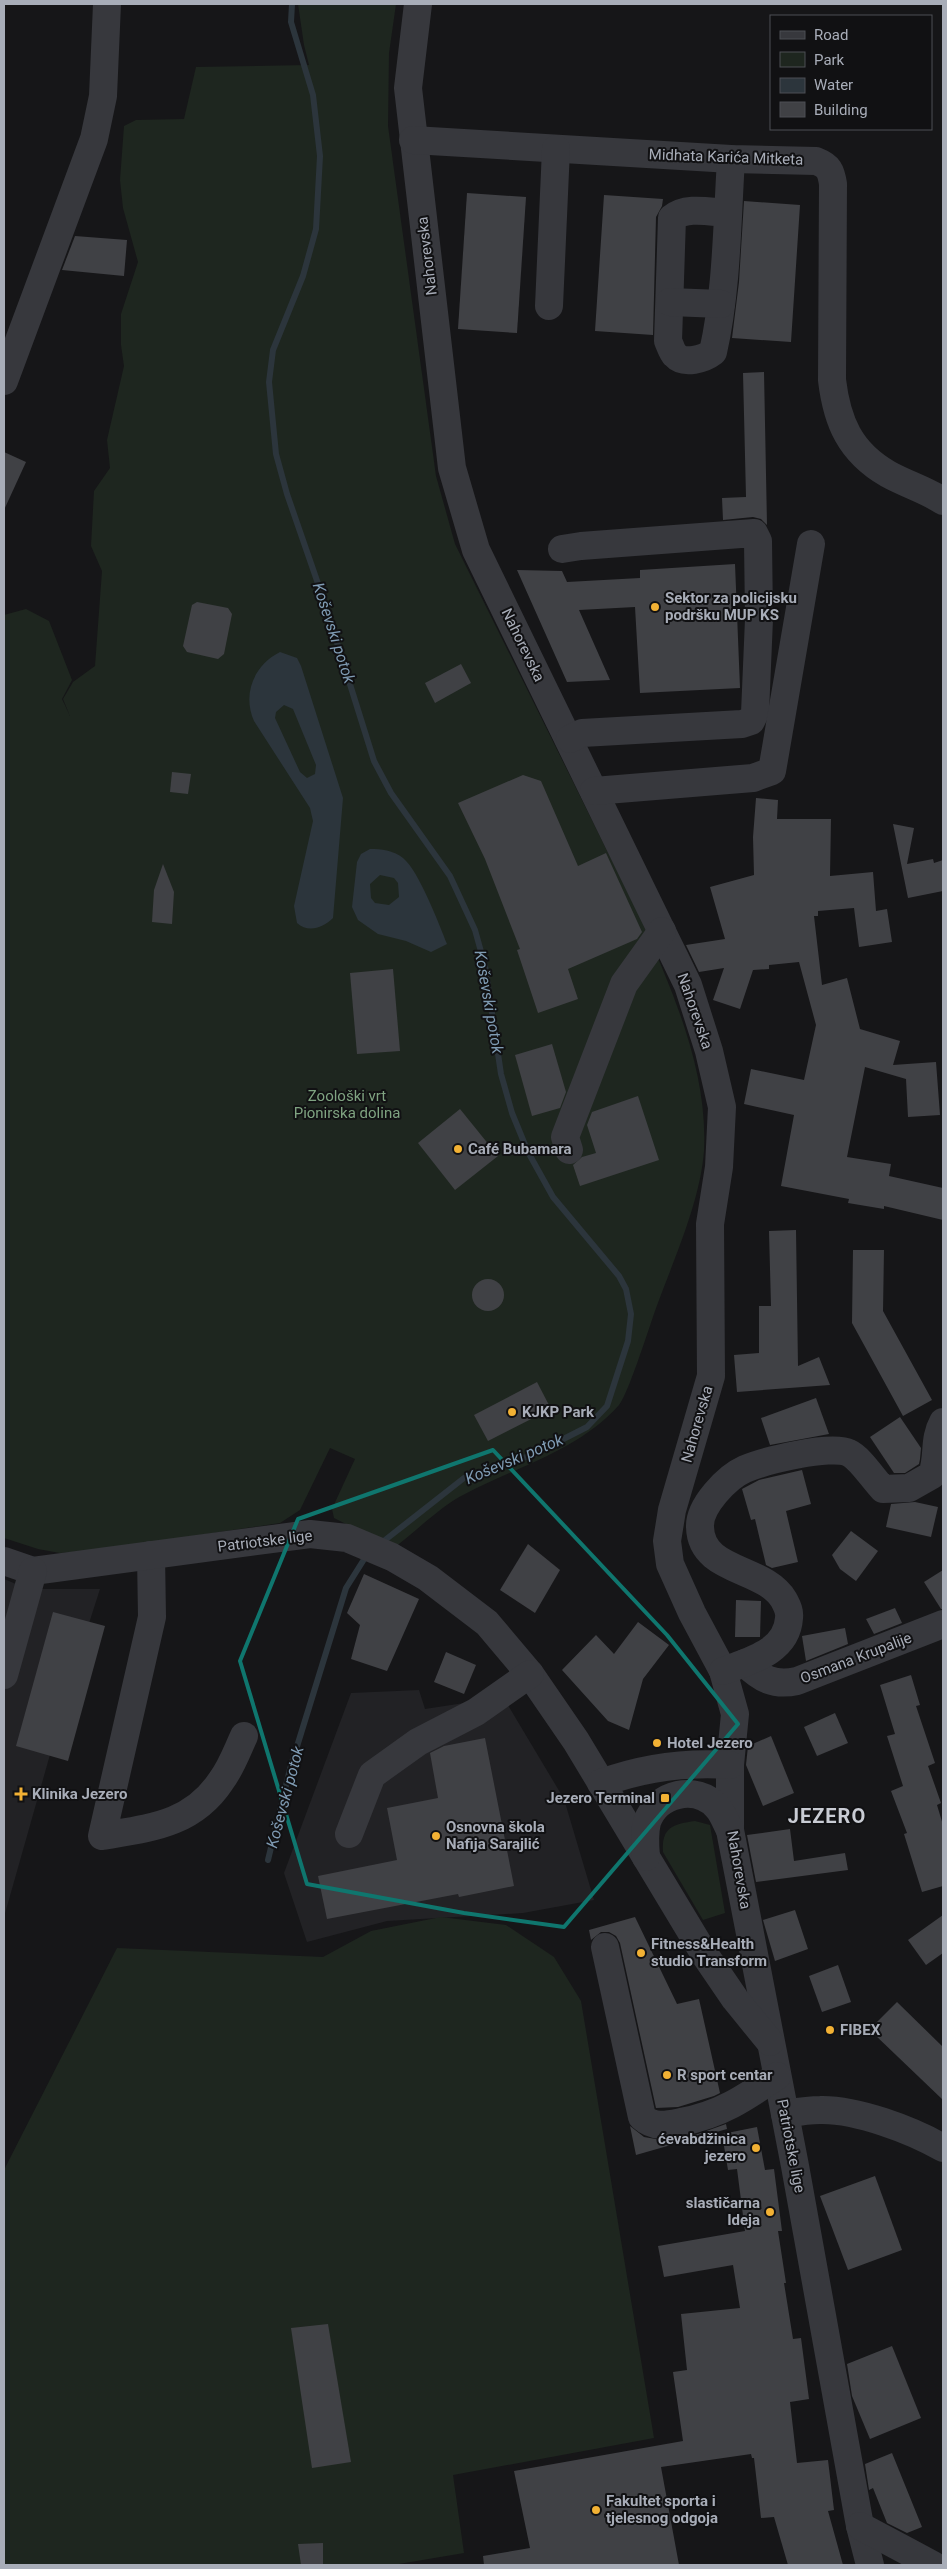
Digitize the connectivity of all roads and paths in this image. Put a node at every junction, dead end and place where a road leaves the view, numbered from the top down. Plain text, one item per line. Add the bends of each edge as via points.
1 (107, 4) edge
2 (418, 4) edge
3 (413, 140) junction
4 (556, 149) junction
5 (731, 159) junction
6 (727, 213) junction
7 (670, 302) junction
8 (721, 304) junction
9 (549, 306) dead end
10 (4, 381) edge
11 (943, 501) edge
12 (811, 544) dead end
13 (562, 549) dead end
14 (570, 739) junction
15 (594, 790) junction
16 (662, 931) junction
17 (569, 1150) dead end
18 (943, 1422) edge
19 (151, 1555) junction
20 (4, 1560) edge
21 (33, 1571) junction
22 (943, 1624) edge
23 (734, 1667) junction
24 (530, 1674) junction
25 (4, 1675) edge
26 (244, 1736) dead end
27 (730, 1764) junction
28 (601, 1783) junction
29 (730, 1830) junction
30 (349, 1834) dead end
31 (646, 1857) junction
32 (605, 1947) dead end
33 (772, 2046) junction
34 (777, 2076) junction
35 (785, 2114) junction
36 (943, 2148) edge
37 (860, 2526) junction
38 (870, 2565) edge
39 (933, 2565) edge

1 - 10 street via 103,96 94,140
2 - 3 street, Nahorevska via 408,88
3 - 4 street, Midhata Karića Mitketa
3 - 14 street, Nahorevska via 452,468 476,550
4 - 5 street, Midhata Karića Mitketa
4 - 9 street
5 - 6 street
5 - 11 street, Midhata Karića Mitketa via 816,161 831,170 832,380 835,403 845,432 857,450 888,473
6 - 7 street via 694,211 672,218
6 - 8 street
7 - 8 street
7 - 8 street via 668,341 674,355 681,359 700,359 713,352
12 - 15 street via 772,771 753,778
13 - 14 street via 754,534 758,541 755,713 750,721 582,733
14 - 15 street, Nahorevska
15 - 16 street, Nahorevska
16 - 17 street via 624,984 565,1137
16 - 23 street, Nahorevska via 697,1011 722,1107 710,1244 711,1376 672,1510 668,1540 670,1564 692,1612
18 - 23 street via 935,1444 937,1462 932,1475 909,1488 883,1489 850,1453 829,1449 744,1469 719,1490 702,1516 700,1527 712,1555 728,1566 767,1582 779,1592 790,1616 784,1638 774,1649
19 - 21 street, Patriotske lige
19 - 24 street, Patriotske lige via 310,1534 347,1538 392,1557 428,1578 487,1623
19 - 26 street via 152,1617 102,1836 163,1826 198,1808 222,1781
20 - 21 street, Patriotske lige
21 - 25 street
22 - 23 street, Osmana Krupalije via 785,1684 771,1683
23 - 27 street, Nahorevska via 736,1714
24 - 28 street, Patriotske lige
24 - 30 street via 476,1712 418,1742 372,1775
27 - 28 street via 708,1763 644,1771
27 - 29 street, Nahorevska
28 - 31 street, Patriotske lige
29 - 31 street via 717,1807 701,1795 686,1793 671,1797 658,1805 648,1821
29 - 33 street, Nahorevska
31 - 33 street, Patriotske lige via 705,1955
32 - 34 street via 642,2117 649,2123 661,2126 706,2118 740,2102
33 - 34 street, Patriotske lige
34 - 35 street, Patriotske lige
35 - 36 street via 820,2110 845,2112 928,2139
35 - 37 street, Patriotske lige
37 - 38 street, Patriotske lige
37 - 39 street

